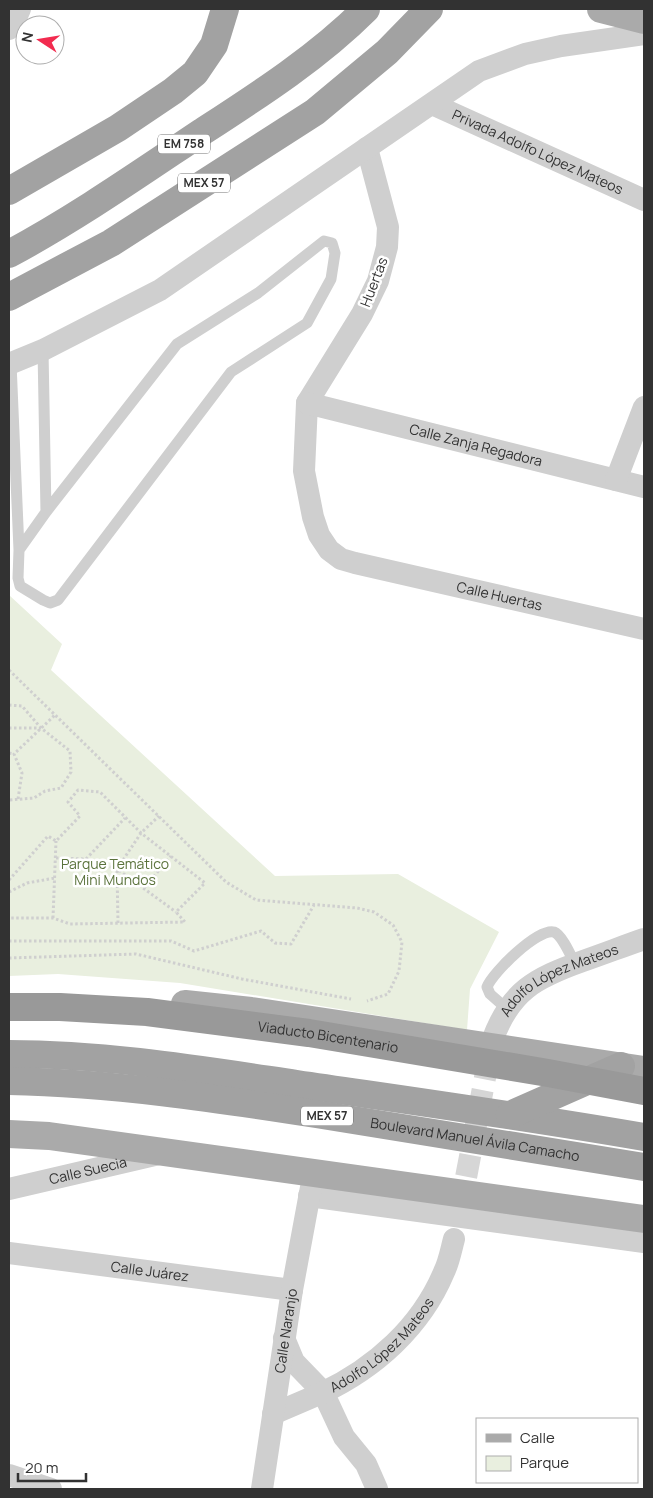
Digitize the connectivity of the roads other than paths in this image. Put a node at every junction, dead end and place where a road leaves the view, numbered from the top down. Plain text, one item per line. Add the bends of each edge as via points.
1 (20, 9) edge
2 (225, 9) edge
3 (429, 9) edge
4 (601, 9) edge
5 (359, 16) edge
6 (644, 20) edge
7 (9, 29) edge
8 (644, 34) edge
9 (432, 104) junction
10 (367, 148) junction
11 (9, 191) edge
12 (644, 200) edge
13 (9, 254) edge
14 (9, 297) edge
15 (43, 350) junction
16 (10, 364) edge
17 (306, 403) junction
18 (644, 407) edge
19 (616, 480) junction
20 (644, 487) edge
21 (46, 512) junction
22 (19, 550) junction
23 (644, 630) edge
24 (644, 939) edge
25 (575, 964) junction
26 (9, 994) edge
27 (9, 1007) edge
28 (507, 1009) junction
29 (492, 1041) tunnel mouth
30 (9, 1054) edge
31 (632, 1068) edge
32 (9, 1081) edge
33 (644, 1091) edge
34 (510, 1115) junction
35 (9, 1134) edge
36 (644, 1137) edge
37 (167, 1152) junction
38 (644, 1167) edge
39 (311, 1184) junction
40 (9, 1189) edge
41 (644, 1219) edge
42 (454, 1239) dead end
43 (644, 1242) edge
44 (9, 1253) edge
45 (292, 1290) junction
46 (284, 1338) junction
47 (323, 1392) junction
48 (272, 1414) junction
49 (9, 1475) edge
50 (51, 1489) edge
51 (262, 1489) edge
52 (377, 1489) edge

1 - 7 street
2 - 11 highway via 214,45 195,73 118,128
3 - 14 highway, MEX 57 via 387,52 315,112 111,243
4 - 6 main road
5 - 13 highway, EM 758 via 281,80 145,170
8 - 9 street via 525,54 478,71
9 - 10 street
9 - 12 street, Privada Adolfo López Mateos
10 - 15 street via 160,290
10 - 17 street, Huertas via 388,227 387,247 378,281 362,314
15 - 16 street
15 - 21 lane
16 - 22 lane
17 - 19 street, Calle Zanja Regadora
17 - 23 street, Calle Huertas via 304,471 313,517 319,535 329,550 340,558
18 - 19 street
19 - 20 street, Calle Zanja Regadora
21 - 22 lane
21 - 22 lane via 177,344 258,293 324,242 332,244 335,252 331,279 307,323 231,372 58,600 50,603 20,586
24 - 25 street, Adolfo López Mateos
25 - 28 street, Adolfo López Mateos via 529,986
25 - 28 lane via 560,936 554,932 527,945 505,962 487,987
26 - 31 main road via 99,997 251,1010
27 - 33 highway, Viaducto Bicentenario, bridge via 138,1011 309,1033
28 - 29 street, Adolfo López Mateos
30 - 34 highway, Boulevard Manuel Ávila Camacho / MEX 57 via 140,1062
31 - 34 highway
32 - 38 highway, Boulevard Manuel Ávila Camacho / MEX 57 via 128,1088 234,1101
34 - 36 highway, Boulevard Manuel Ávila Camacho / MEX 57
35 - 37 main road via 49,1136
37 - 39 main road
37 - 40 street, Calle Suecia
39 - 41 main road
39 - 43 street
39 - 45 street, Calle Naranjo
42 - 47 street, Adolfo López Mateos via 438,1287 404,1335 372,1363
44 - 45 street, Calle Juárez
45 - 46 street, Calle Naranjo
46 - 47 street via 294,1362
46 - 48 street, Calle Naranjo
47 - 48 street, Adolfo López Mateos
47 - 52 street via 344,1437 366,1464
48 - 51 street, Calle Naranjo
49 - 50 street

